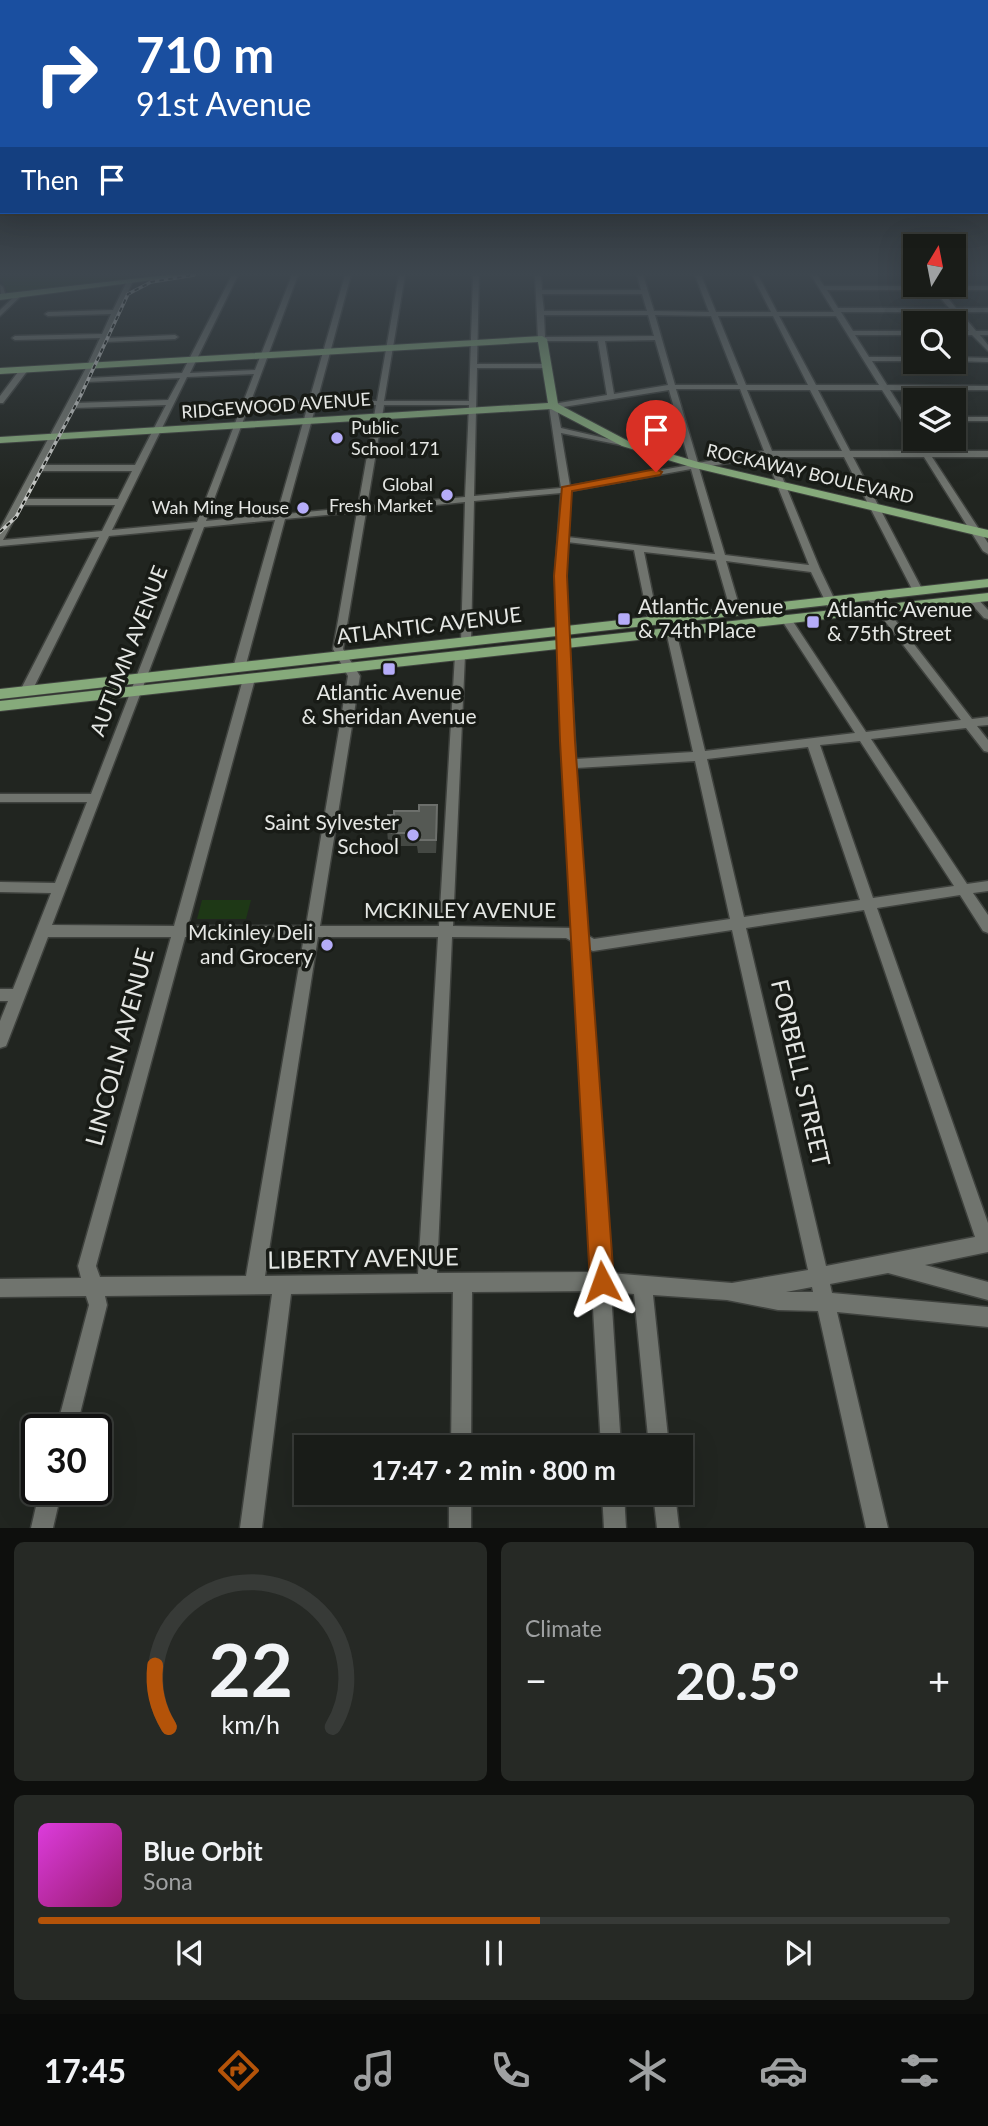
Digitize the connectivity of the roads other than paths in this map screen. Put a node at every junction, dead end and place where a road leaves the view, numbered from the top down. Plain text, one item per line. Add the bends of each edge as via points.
1 (100, 346) edge
2 (199, 346) edge
3 (268, 346) edge
4 (328, 346) edge
5 (447, 346) edge
6 (474, 346) edge
7 (543, 346) edge
8 (602, 346) edge
9 (660, 346) edge
10 (726, 346) edge
11 (792, 346) edge
12 (859, 346) edge
13 (390, 349) junction
14 (326, 353) junction
15 (264, 356) junction
16 (867, 359) junction
17 (903, 359) edge
18 (966, 359) edge
19 (988, 359) edge
20 (192, 360) junction
21 (91, 366) junction
22 (473, 366) junction
23 (546, 366) junction
24 (23, 370) junction
25 (0, 371) edge
26 (257, 372) junction
27 (184, 376) junction
28 (83, 380) junction
29 (672, 387) junction
30 (742, 387) junction
31 (813, 387) junction
32 (885, 388) junction
33 (988, 388) edge
34 (611, 397) junction
35 (0, 401) edge
36 (171, 402) junction
37 (381, 402) junction
38 (246, 403) junction
39 (312, 403) junction
40 (70, 406) junction
41 (553, 406) junction
42 (472, 407) junction
43 (903, 416) edge
44 (378, 417) junction
45 (966, 419) edge
46 (988, 419) edge
47 (307, 421) junction
48 (237, 426) junction
49 (157, 430) junction
50 (558, 430) junction
51 (53, 437) junction
52 (0, 440) edge
53 (626, 444) junction
54 (924, 451) edge
55 (769, 454) junction
56 (847, 454) junction
57 (926, 454) junction
58 (988, 454) edge
59 (695, 465) junction
60 (37, 468) junction
61 (137, 468) junction
62 (781, 485) junction
63 (566, 489) junction
64 (470, 499) junction
65 (19, 502) junction
66 (121, 502) junction
67 (874, 507) junction
68 (362, 509) junction
69 (281, 517) junction
70 (199, 524) junction
71 (975, 531) junction
72 (105, 533) junction
73 (988, 534) edge
74 (563, 539) junction
75 (0, 540) edge
76 (639, 549) junction
77 (988, 551) edge
78 (720, 558) junction
79 (815, 569) junction
80 (988, 583) edge
81 (918, 591) junction
82 (872, 596) junction
83 (988, 597) edge
84 (972, 599) junction
85 (832, 608) junction
86 (880, 609) junction
87 (736, 612) junction
88 (988, 616) edge
89 (786, 619) junction
90 (653, 621) junction
91 (671, 631) junction
92 (562, 638) junction
93 (463, 648) junction
94 (347, 663) junction
95 (244, 673) junction
96 (139, 685) junction
97 (26, 691) junction
98 (0, 694) edge
99 (0, 706) edge
100 (988, 720) edge
101 (968, 723) junction
102 (862, 737) junction
103 (813, 743) junction
104 (988, 748) edge
105 (701, 756) junction
106 (569, 764) junction
107 (95, 798) junction
108 (0, 799) edge
109 (988, 886) edge
110 (0, 887) edge
111 (60, 888) junction
112 (964, 890) junction
113 (870, 904) junction
114 (739, 924) junction
115 (988, 927) edge
116 (44, 931) junction
117 (179, 931) junction
118 (312, 931) junction
119 (445, 932) junction
120 (579, 938) junction
121 (0, 995) edge
122 (18, 995) junction
123 (0, 1041) edge
124 (987, 1243) edge
125 (883, 1265) junction
126 (820, 1277) junction
127 (427, 1282) junction
128 (463, 1282) junction
129 (602, 1282) junction
130 (642, 1284) junction
131 (254, 1285) junction
132 (283, 1285) junction
133 (92, 1287) junction
134 (0, 1288) edge
135 (727, 1291) junction
136 (988, 1291) edge
137 (826, 1302) junction
138 (988, 1317) edge
139 (70, 1414) edge
140 (461, 1435) edge
141 (610, 1435) edge
142 (658, 1435) edge
143 (47, 1505) edge
144 (460, 1505) edge
145 (614, 1505) edge
146 (665, 1505) edge
147 (42, 1528) edge
148 (251, 1528) edge
149 (460, 1528) edge
150 (615, 1528) edge
151 (668, 1528) edge
152 (877, 1528) edge

1 - 21 street
2 - 20 street
3 - 15 street, AUTUMN AVENUE
4 - 14 street, LINCOLN AVENUE
5 - 13 main road
6 - 22 street
7 - 23 main road
8 - 34 street
9 - 29 street
10 - 30 street
11 - 31 street
12 - 16 street
13 - 14 main road
13 - 37 street
14 - 15 main road
14 - 39 street, LINCOLN AVENUE
15 - 20 main road
15 - 26 street, AUTUMN AVENUE
16 - 17 street
16 - 32 street
18 - 19 street
20 - 21 main road
20 - 27 street
21 - 24 main road
21 - 28 street
22 - 23 street
22 - 42 street
23 - 41 main road
24 - 25 main road
24 - 35 street
26 - 27 street
26 - 38 street, AUTUMN AVENUE
27 - 28 street
27 - 36 street
28 - 40 street
29 - 30 street
29 - 34 street
29 - 59 street
30 - 31 street
30 - 55 street
31 - 32 street
31 - 56 street
32 - 33 street
32 - 43 street
34 - 41 street
36 - 40 street
36 - 49 street
37 - 39 street
37 - 42 street
37 - 44 street
38 - 39 street
38 - 48 street, AUTUMN AVENUE
39 - 47 street, LINCOLN AVENUE
40 - 51 street
41 - 42 main road, RIDGEWOOD AVENUE
41 - 50 street
41 - 53 main road, ROCKAWAY BOULEVARD
42 - 44 main road, RIDGEWOOD AVENUE
42 - 64 street
44 - 47 main road, RIDGEWOOD AVENUE
44 - 68 street
45 - 46 street
47 - 48 main road, RIDGEWOOD AVENUE
47 - 69 street, LINCOLN AVENUE
48 - 49 main road, RIDGEWOOD AVENUE
48 - 70 street, AUTUMN AVENUE
49 - 51 main road, RIDGEWOOD AVENUE
49 - 61 street
50 - 53 street, ROCKAWAY BOULEVARD
50 - 63 street
51 - 52 main road, RIDGEWOOD AVENUE
51 - 60 street
53 - 59 main road, ROCKAWAY BOULEVARD
54 - 57 street
55 - 56 street
55 - 59 street
55 - 62 street
56 - 57 street
56 - 67 street
57 - 58 street
57 - 71 street
59 - 62 main road, ROCKAWAY BOULEVARD
59 - 63 street
59 - 78 street
60 - 61 street
60 - 65 street
61 - 66 street
62 - 67 main road, ROCKAWAY BOULEVARD
62 - 79 street
63 - 64 street
63 - 74 street
64 - 68 street
64 - 93 street
65 - 66 street
65 - 75 street
66 - 72 street
67 - 71 main road, ROCKAWAY BOULEVARD
67 - 81 street
68 - 69 street
68 - 94 street via 338,649
69 - 70 street
69 - 95 street, LINCOLN AVENUE
70 - 72 street
70 - 96 street, AUTUMN AVENUE
71 - 73 main road, ROCKAWAY BOULEVARD
71 - 77 street
72 - 75 street
72 - 97 street
74 - 76 street
74 - 92 street
76 - 78 street
76 - 90 street
78 - 79 street
78 - 87 street
79 - 85 street
80 - 81 main road, ATLANTIC AVENUE
81 - 82 main road, ATLANTIC AVENUE
82 - 85 main road, ATLANTIC AVENUE
82 - 86 street
83 - 84 main road, ATLANTIC AVENUE
84 - 86 main road, ATLANTIC AVENUE
84 - 88 street
85 - 86 main road, ATLANTIC AVENUE
85 - 87 main road, ATLANTIC AVENUE
85 - 89 main road, ATLANTIC AVENUE
86 - 101 street
87 - 90 main road, ATLANTIC AVENUE
89 - 91 main road, ATLANTIC AVENUE
89 - 102 street
90 - 92 main road, ATLANTIC AVENUE
91 - 92 main road, ATLANTIC AVENUE
91 - 105 street, FORBELL STREET
92 - 93 main road, ATLANTIC AVENUE
92 - 106 street
93 - 94 main road, ATLANTIC AVENUE
93 - 119 street
94 - 95 main road, ATLANTIC AVENUE
94 - 118 street via 354,676
95 - 96 main road, ATLANTIC AVENUE
95 - 117 street, LINCOLN AVENUE
96 - 97 main road, ATLANTIC AVENUE
96 - 99 main road, ATLANTIC AVENUE
96 - 107 street, AUTUMN AVENUE
97 - 98 main road, ATLANTIC AVENUE
100 - 101 street
101 - 102 street
101 - 104 street
102 - 103 street
102 - 112 street
103 - 105 street
103 - 113 street
105 - 106 street
105 - 114 street, FORBELL STREET
106 - 120 street
107 - 108 street
107 - 111 street, AUTUMN AVENUE
109 - 112 street, MCKINLEY AVENUE
110 - 111 street
111 - 116 street, AUTUMN AVENUE
112 - 113 street, MCKINLEY AVENUE
112 - 115 street
113 - 114 street, MCKINLEY AVENUE
113 - 124 street
114 - 120 street, MCKINLEY AVENUE via 593,945
114 - 126 street, FORBELL STREET
116 - 117 street, MCKINLEY AVENUE
116 - 122 street, AUTUMN AVENUE
117 - 118 street, MCKINLEY AVENUE
117 - 133 street, LINCOLN AVENUE via 87,1266
118 - 119 street, MCKINLEY AVENUE
118 - 131 street
119 - 120 street, MCKINLEY AVENUE via 568,932
119 - 127 street
120 - 129 street
121 - 122 street
122 - 123 street, AUTUMN AVENUE
124 - 125 street
125 - 126 street
125 - 136 street
126 - 135 street, LIBERTY AVENUE
126 - 137 street, FORBELL STREET
127 - 128 street, LIBERTY AVENUE
127 - 132 street, LIBERTY AVENUE
128 - 129 street, LIBERTY AVENUE
128 - 140 street
129 - 130 street, LIBERTY AVENUE
129 - 141 street
130 - 135 street, LIBERTY AVENUE
130 - 142 street
131 - 132 street, LIBERTY AVENUE
131 - 133 street, LIBERTY AVENUE
132 - 148 street
133 - 134 street, LIBERTY AVENUE
133 - 139 street, LINCOLN AVENUE via 97,1305
135 - 137 street, LIBERTY AVENUE via 778,1301
137 - 138 street, LIBERTY AVENUE
137 - 152 street, FORBELL STREET
143 - 147 street
144 - 149 street
145 - 150 street
146 - 151 street

